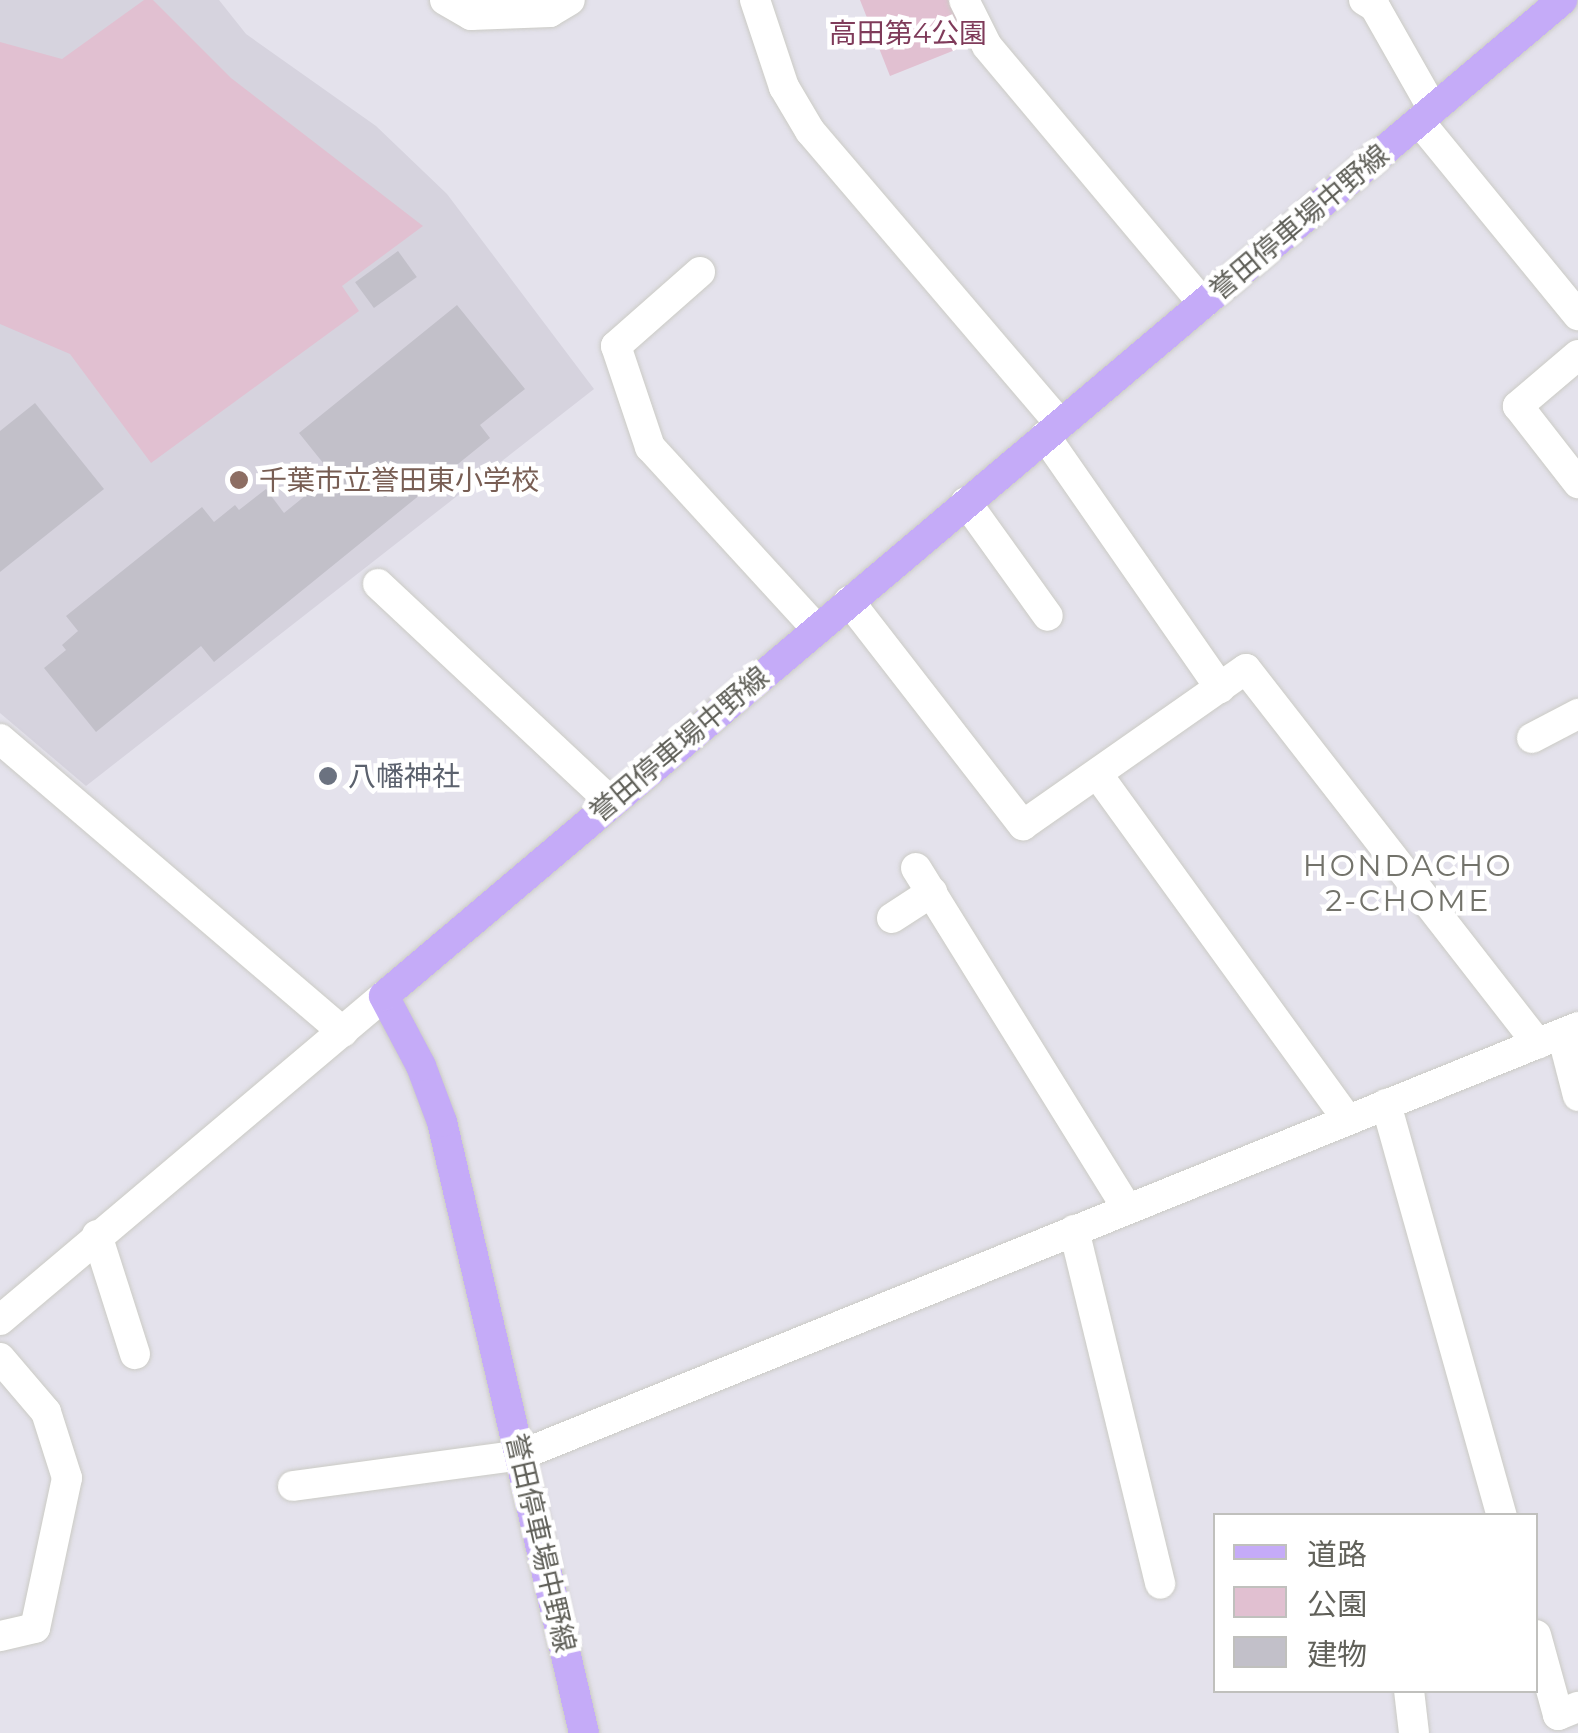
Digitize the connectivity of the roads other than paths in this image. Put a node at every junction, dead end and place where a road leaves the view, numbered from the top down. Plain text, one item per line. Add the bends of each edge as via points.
1 (445, 0) edge
2 (570, 0) edge
3 (755, 0) edge
4 (964, 0) edge
5 (1364, 0) edge
6 (1562, 0) edge
7 (1426, 115) junction
8 (700, 272) dead end
9 (1202, 303) junction
10 (1578, 315) edge
11 (1578, 354) edge
12 (1052, 430) junction
13 (1578, 483) edge
14 (966, 502) junction
15 (378, 584) dead end
16 (849, 601) junction
17 (1048, 616) dead end
18 (816, 628) junction
19 (1220, 688) junction
20 (1578, 714) edge
21 (1532, 738) dead end
22 (0, 739) edge
23 (1098, 774) junction
24 (611, 802) junction
25 (892, 918) dead end
26 (384, 996) junction
27 (343, 1032) junction
28 (1559, 1035) edge
29 (1578, 1096) edge
30 (1386, 1104) junction
31 (1348, 1120) junction
32 (1127, 1208) junction
33 (1074, 1230) junction
34 (97, 1235) junction
35 (0, 1320) edge
36 (135, 1354) dead end
37 (0, 1358) edge
38 (522, 1455) junction
39 (292, 1486) dead end
40 (1501, 1513) edge
41 (1160, 1584) dead end
42 (0, 1636) edge
43 (1538, 1642) edge
44 (1409, 1693) edge
45 (1578, 1707) edge
46 (584, 1733) edge
47 (1414, 1733) edge

1 - 2 street via 471,15 550,12
3 - 12 street via 784,87 810,132
4 - 9 street via 987,46
5 - 7 street via 1376,7
6 - 7 main road, 誉田停車場中野線
7 - 9 main road, 誉田停車場中野線
7 - 10 street
8 - 18 street via 616,346 650,447
9 - 12 main road, 誉田停車場中野線
11 - 13 street via 1518,406
12 - 14 main road, 誉田停車場中野線
12 - 19 street
14 - 16 main road, 誉田停車場中野線
14 - 17 street
15 - 24 street
16 - 18 main road, 誉田停車場中野線
16 - 23 street via 1023,824
18 - 24 main road, 誉田停車場中野線
19 - 23 street
19 - 28 street via 1246,669
20 - 21 street
22 - 27 street
23 - 31 street
24 - 26 main road, 誉田停車場中野線
25 - 32 street via 924,880
26 - 27 street
26 - 38 main road, 誉田停車場中野線 via 422,1066 442,1122
27 - 34 street
28 - 29 street
28 - 30 street
30 - 31 street
30 - 40 street
31 - 32 street
32 - 33 street
33 - 38 street
33 - 41 street
34 - 35 street
34 - 36 street
37 - 42 street via 46,1412 67,1478 35,1628
38 - 39 street
38 - 46 main road, 誉田停車場中野線
43 - 45 street via 1558,1714
44 - 47 street

